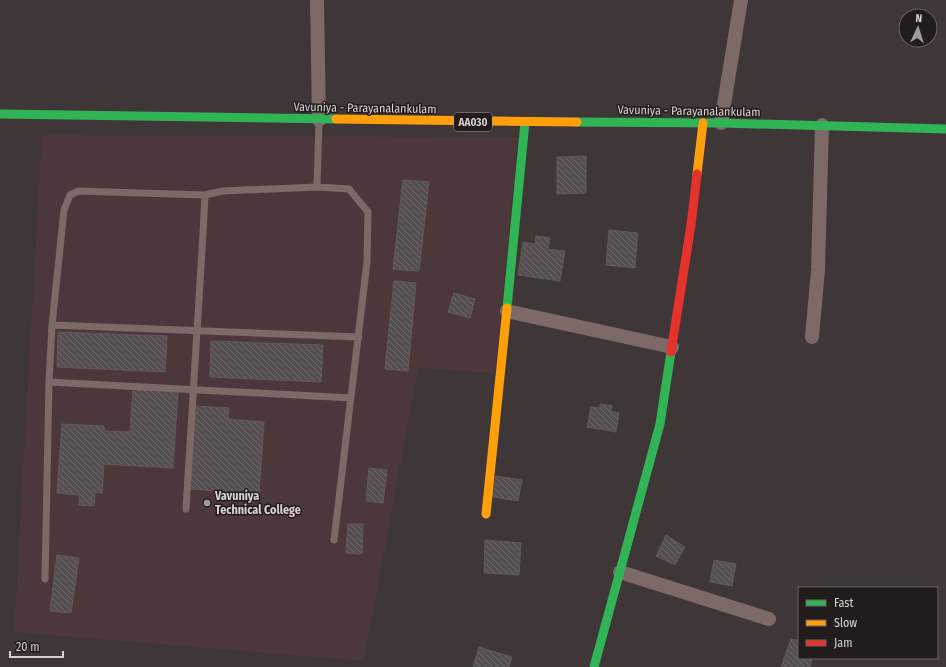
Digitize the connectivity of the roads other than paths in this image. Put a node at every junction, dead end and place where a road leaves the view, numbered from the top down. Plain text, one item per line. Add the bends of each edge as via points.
1 (317, 0) edge
2 (741, 0) edge
3 (0, 114) edge
4 (319, 120) junction
5 (525, 122) junction
6 (703, 123) junction
7 (720, 123) junction
8 (822, 126) junction
9 (946, 129) edge
10 (317, 187) junction
11 (205, 195) junction
12 (507, 311) junction
13 (52, 325) junction
14 (197, 330) junction
15 (359, 337) junction
16 (812, 337) dead end
17 (672, 347) junction
18 (50, 382) junction
19 (193, 390) junction
20 (351, 398) junction
21 (186, 509) dead end
22 (486, 514) dead end
23 (334, 540) dead end
24 (620, 572) junction
25 (45, 580) dead end
26 (769, 619) dead end
27 (594, 667) edge

1 - 4 street
2 - 7 street
3 - 4 main road, Vavuniya - Parayanalankulam / AA030
4 - 5 main road, Vavuniya - Parayanalankulam / AA030
4 - 10 lane
5 - 6 main road, Vavuniya - Parayanalankulam / AA030
5 - 12 main road
6 - 7 main road, Vavuniya - Parayanalankulam / AA030
6 - 17 main road via 691,225
7 - 8 main road, Vavuniya - Parayanalankulam / AA030
8 - 9 main road, Vavuniya - Parayanalankulam / AA030
8 - 16 street via 818,270
10 - 11 lane via 223,191
10 - 15 lane via 349,189 368,212 367,262
11 - 13 lane via 78,191 70,195 64,210
11 - 14 lane
12 - 17 street
12 - 22 main road
13 - 14 lane
13 - 18 lane
14 - 15 lane
14 - 19 lane
15 - 20 lane
17 - 24 main road via 660,424
18 - 19 lane
18 - 25 lane
19 - 20 lane
19 - 21 lane
20 - 23 lane
24 - 26 street
24 - 27 main road

